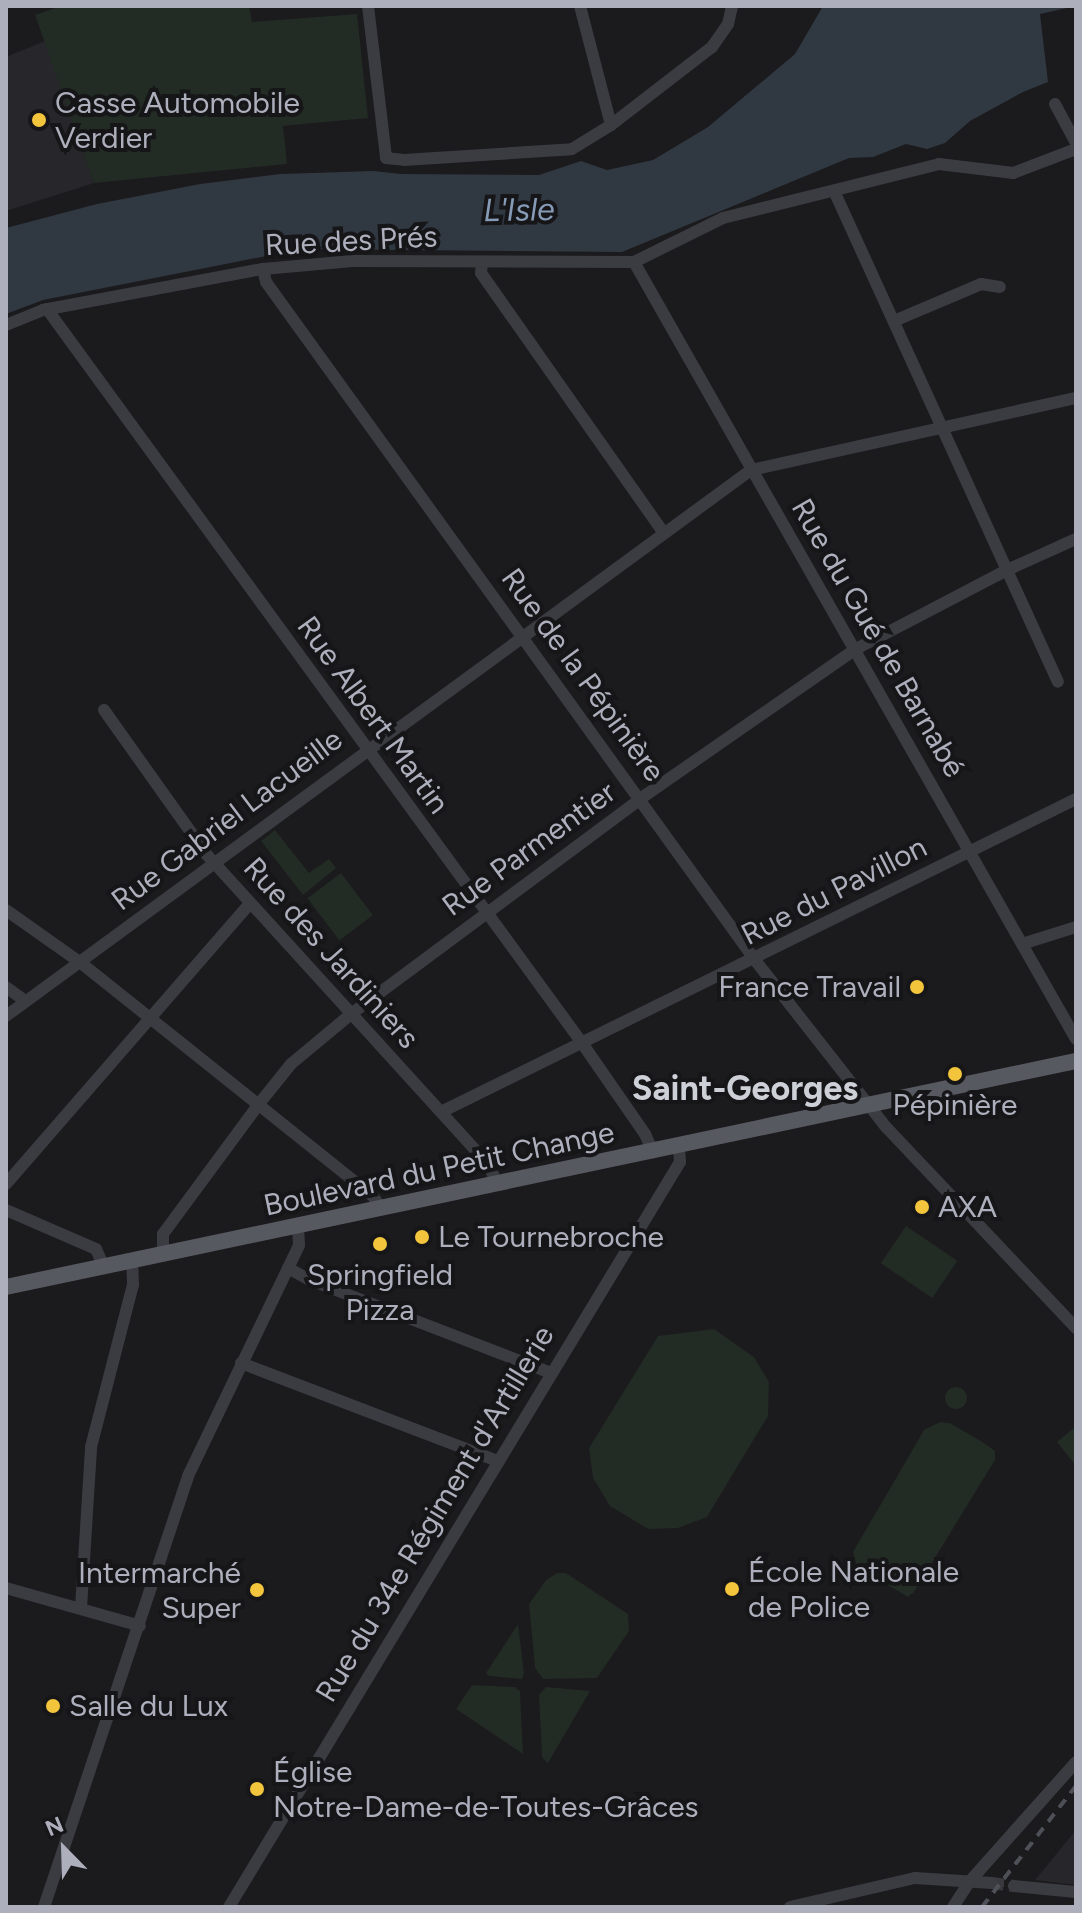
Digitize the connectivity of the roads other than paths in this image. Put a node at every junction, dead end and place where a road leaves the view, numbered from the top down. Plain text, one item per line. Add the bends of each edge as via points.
1 (368, 6) edge
2 (580, 6) edge
3 (732, 6) edge
4 (1055, 104) dead end
5 (611, 125) junction
6 (1076, 143) edge
7 (1076, 149) edge
8 (835, 193) junction
9 (482, 262) junction
10 (634, 262) junction
11 (263, 269) junction
12 (1000, 287) dead end
13 (47, 309) junction
14 (894, 321) junction
15 (6, 325) edge
16 (1076, 398) edge
17 (943, 428) junction
18 (751, 470) junction
19 (664, 533) junction
20 (1076, 539) edge
21 (1007, 570) junction
22 (522, 636) junction
23 (854, 650) junction
24 (1058, 682) dead end
25 (104, 710) dead end
26 (366, 749) junction
27 (640, 799) junction
28 (1075, 803) edge
29 (971, 851) junction
30 (214, 862) junction
31 (250, 903) junction
32 (6, 910) edge
33 (485, 914) junction
34 (1076, 927) edge
35 (1022, 944) junction
36 (755, 960) junction
37 (78, 962) junction
38 (6, 987) edge
39 (25, 1001) junction
40 (351, 1014) junction
41 (6, 1016) edge
42 (149, 1019) junction
43 (1076, 1039) edge
44 (582, 1043) junction
45 (1076, 1061) edge
46 (258, 1105) junction
47 (871, 1106) junction
48 (441, 1112) junction
49 (679, 1147) junction
50 (653, 1152) junction
51 (6, 1184) edge
52 (498, 1185) junction
53 (381, 1208) junction
54 (6, 1210) edge
55 (298, 1226) junction
56 (163, 1254) junction
57 (132, 1261) junction
58 (104, 1267) junction
59 (288, 1268) junction
60 (6, 1287) edge
61 (1076, 1328) edge
62 (241, 1363) junction
63 (551, 1373) junction
64 (498, 1461) junction
65 (6, 1588) edge
66 (81, 1608) junction
67 (140, 1626) junction
68 (1076, 1762) edge
69 (970, 1881) junction
70 (992, 1883) tunnel mouth
71 (1014, 1886) tunnel mouth
72 (1076, 1892) edge
73 (44, 1907) edge
74 (229, 1907) edge
75 (790, 1907) edge
76 (953, 1907) edge

1 - 5 street via 386,158 563,151
2 - 5 street
3 - 5 street via 728,24 712,47
4 - 6 street
7 - 8 street, Rue des Prés via 1013,173 939,164
8 - 10 street, Rue des Prés via 723,218
8 - 14 street
9 - 10 street, Rue des Prés
9 - 11 street, Rue des Prés via 353,261
9 - 19 street via 481,273
10 - 18 street, Rue du Gué de Barnabé
11 - 13 street, Rue des Prés
11 - 22 street, Rue de la Pépinière via 266,282
12 - 14 street via 981,284
13 - 15 street, Rue des Prés
13 - 26 street, Rue Albert Martin
14 - 17 street
16 - 17 street
17 - 18 street
17 - 21 street
18 - 19 street, Rue Gabriel Lacueille
18 - 23 street, Rue du Gué de Barnabé
19 - 22 street, Rue Gabriel Lacueille
20 - 21 street, Rue Parmentier
21 - 23 street, Rue Parmentier
21 - 24 street
22 - 26 street, Rue Gabriel Lacueille
22 - 27 street, Rue de la Pépinière
23 - 27 street, Rue Parmentier
23 - 29 street, Rue du Gué de Barnabé
25 - 30 street, Rue des Jardiniers
26 - 30 street, Rue Gabriel Lacueille
26 - 33 street, Rue Albert Martin
27 - 33 street, Rue Parmentier
27 - 36 street, Rue de la Pépinière
28 - 29 street, Rue du Pavillon
29 - 35 street, Rue du Gué de Barnabé
29 - 36 street, Rue du Pavillon
30 - 31 street, Rue des Jardiniers
30 - 37 street, Rue Gabriel Lacueille
31 - 40 street, Rue des Jardiniers
31 - 42 street
32 - 37 street
33 - 40 street, Rue Parmentier
33 - 44 street, Rue Albert Martin
34 - 35 street
35 - 43 street, Rue du Gué de Barnabé
36 - 44 street, Rue du Pavillon
36 - 47 street, Rue de la Pépinière
37 - 39 street, Rue Gabriel Lacueille
37 - 42 street
38 - 39 street
39 - 41 street, Rue Gabriel Lacueille
40 - 46 street, Rue Parmentier via 291,1064
40 - 48 street, Rue des Jardiniers
42 - 46 street
42 - 51 street
44 - 48 street, Rue du Pavillon
44 - 50 street, Rue Albert Martin
45 - 47 main road, Boulevard du Petit Change
46 - 53 street via 372,1195
46 - 56 street, Rue Parmentier via 163,1234
47 - 49 main road, Boulevard du Petit Change
47 - 61 street, Rue de la Pépinière
48 - 52 street, Rue des Jardiniers via 488,1164
49 - 50 main road, Boulevard du Petit Change
49 - 63 street, Rue du 34e Régiment d'Artillerie via 680,1162
50 - 52 main road, Boulevard du Petit Change
52 - 53 main road, Boulevard du Petit Change
53 - 55 main road, Boulevard du Petit Change
54 - 58 street via 96,1249
55 - 56 main road, Boulevard du Petit Change
55 - 59 street via 299,1245
56 - 57 main road, Boulevard du Petit Change
57 - 58 main road, Boulevard du Petit Change
57 - 66 street via 133,1285 91,1447
58 - 60 main road, Boulevard du Petit Change
59 - 62 street
59 - 63 street
62 - 64 street
62 - 67 street via 188,1476
63 - 64 street, Rue du 34e Régiment d'Artillerie
64 - 74 street, Rue du 34e Régiment d'Artillerie
65 - 66 street
66 - 67 street
67 - 73 street
68 - 69 street
69 - 70 street
69 - 75 street via 915,1878
69 - 76 street
71 - 72 street

